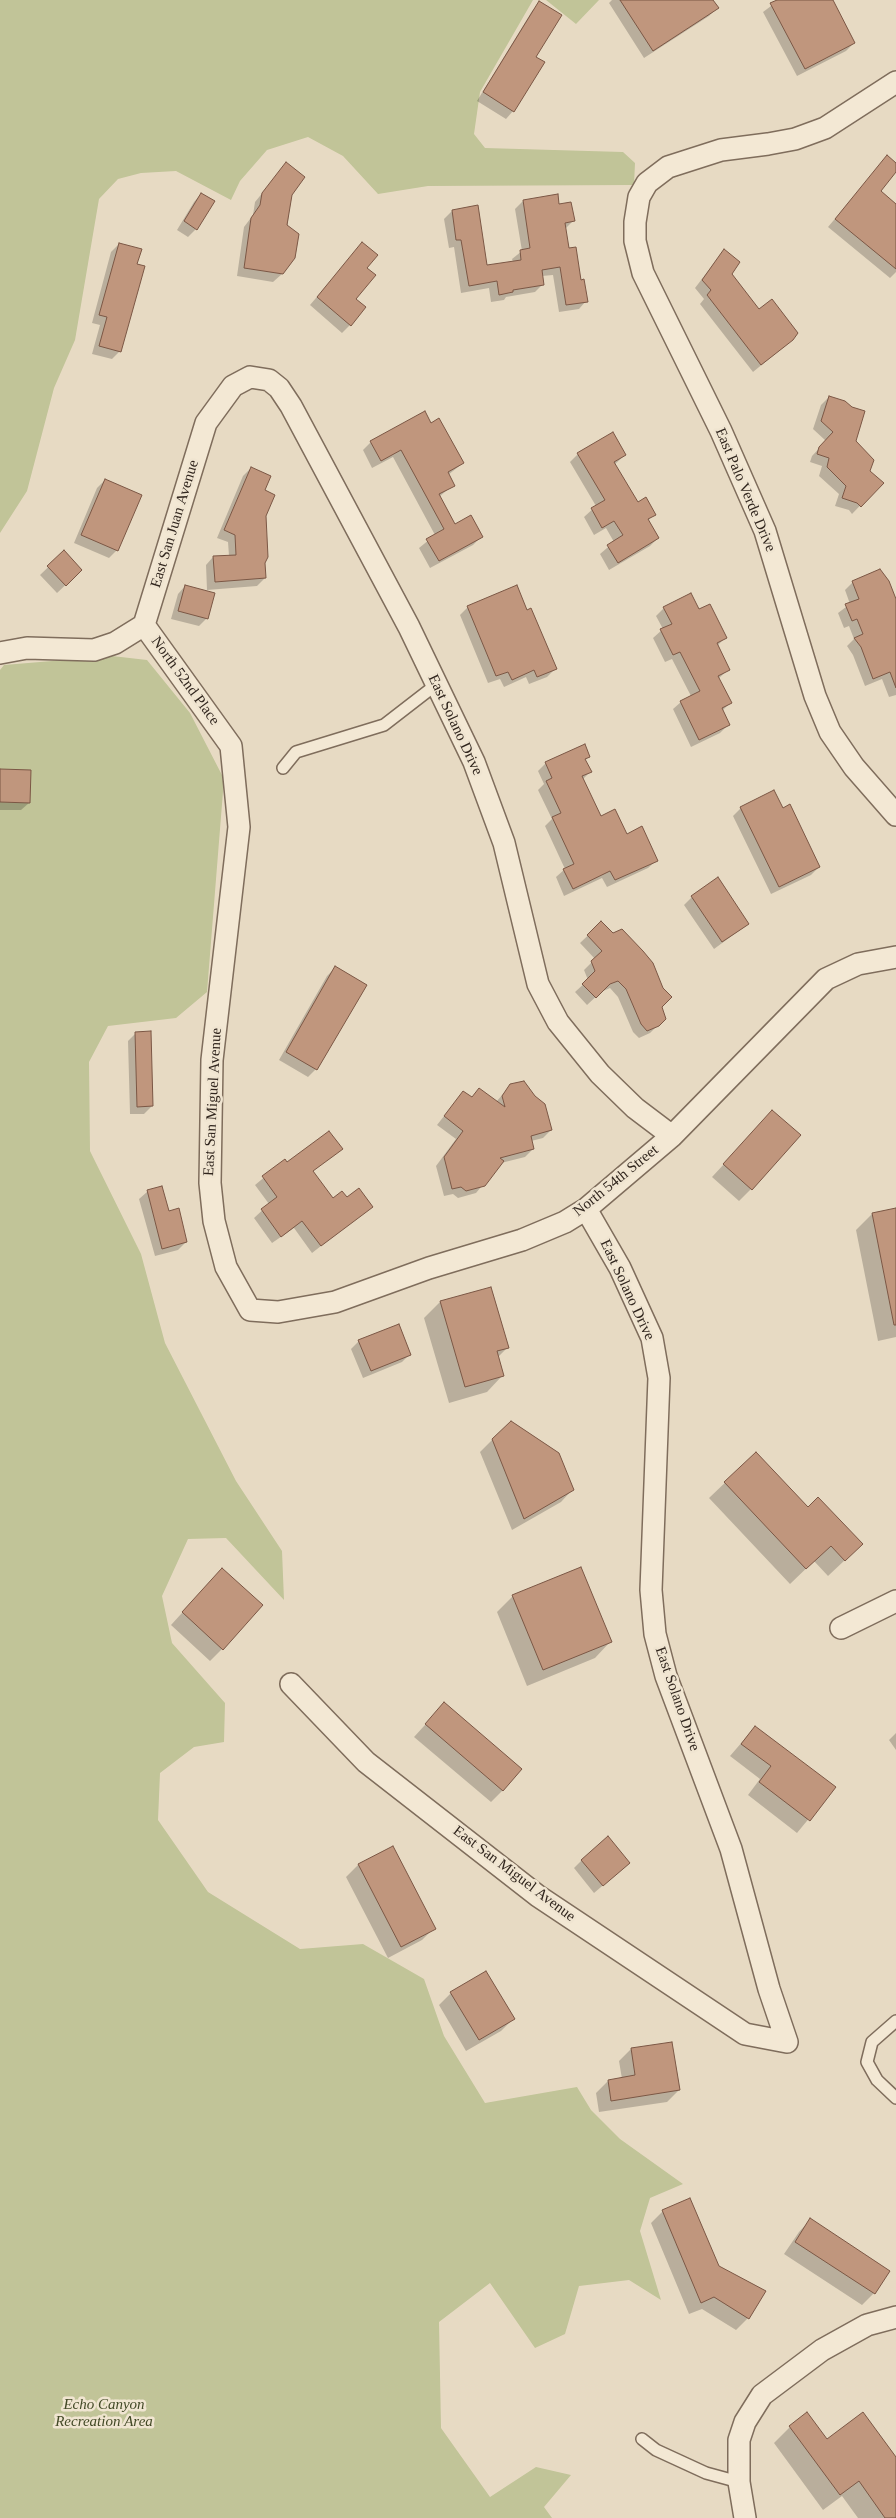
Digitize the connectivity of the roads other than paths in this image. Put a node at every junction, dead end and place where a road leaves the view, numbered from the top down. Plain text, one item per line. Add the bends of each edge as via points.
1 (896, 82) edge
2 (206, 423) joint
3 (144, 625) junction
4 (0, 653) edge
5 (436, 684) junction
6 (282, 768) dead end
7 (896, 815) edge
8 (239, 827) joint
9 (896, 957) edge
10 (672, 1136) junction
11 (586, 1208) junction
12 (250, 1310) joint
13 (896, 1601) edge
14 (840, 1628) dead end
15 (291, 1684) dead end
16 (896, 2021) edge
17 (787, 2042) joint
18 (896, 2098) edge
19 (896, 2317) edge
20 (642, 2439) dead end
21 (739, 2482) junction
22 (745, 2518) edge

1 - 7 street, East Palo Verde Drive via 825,128 768,144 721,150 668,167 647,183 639,197 635,222 635,241 643,274 759,516 815,696 830,732 854,767
2 - 3 street, East San Juan Avenue
2 - 5 street, East Solano Drive via 232,386 250,376 269,380 279,388 404,618
3 - 4 street, North 52nd Place via 114,644 94,650 27,648
3 - 8 street, North 52nd Place via 232,746
5 - 6 lane via 384,725 296,752
5 - 10 street, East Solano Drive via 474,762 504,843 538,984 558,1022 600,1074 635,1108
8 - 12 street, East San Miguel Avenue via 212,1060 210,1183 214,1220 226,1267
9 - 10 street, North 54th Street via 858,964 826,979
10 - 11 street, North 54th Street
11 - 12 street, North 54th Street via 565,1222 522,1240 429,1268 335,1302 278,1312
11 - 17 street, East Solano Drive via 620,1268 652,1338 659,1378 651,1590 655,1634 666,1676 730,1849
13 - 14 street
15 - 17 street, East San Miguel Avenue via 366,1762 538,1896 745,2034
16 - 18 lane via 872,2042 867,2062 877,2080
19 - 21 street via 867,2325 822,2350 762,2396 745,2422 739,2440
20 - 21 lane via 656,2450 706,2473
21 - 22 street

